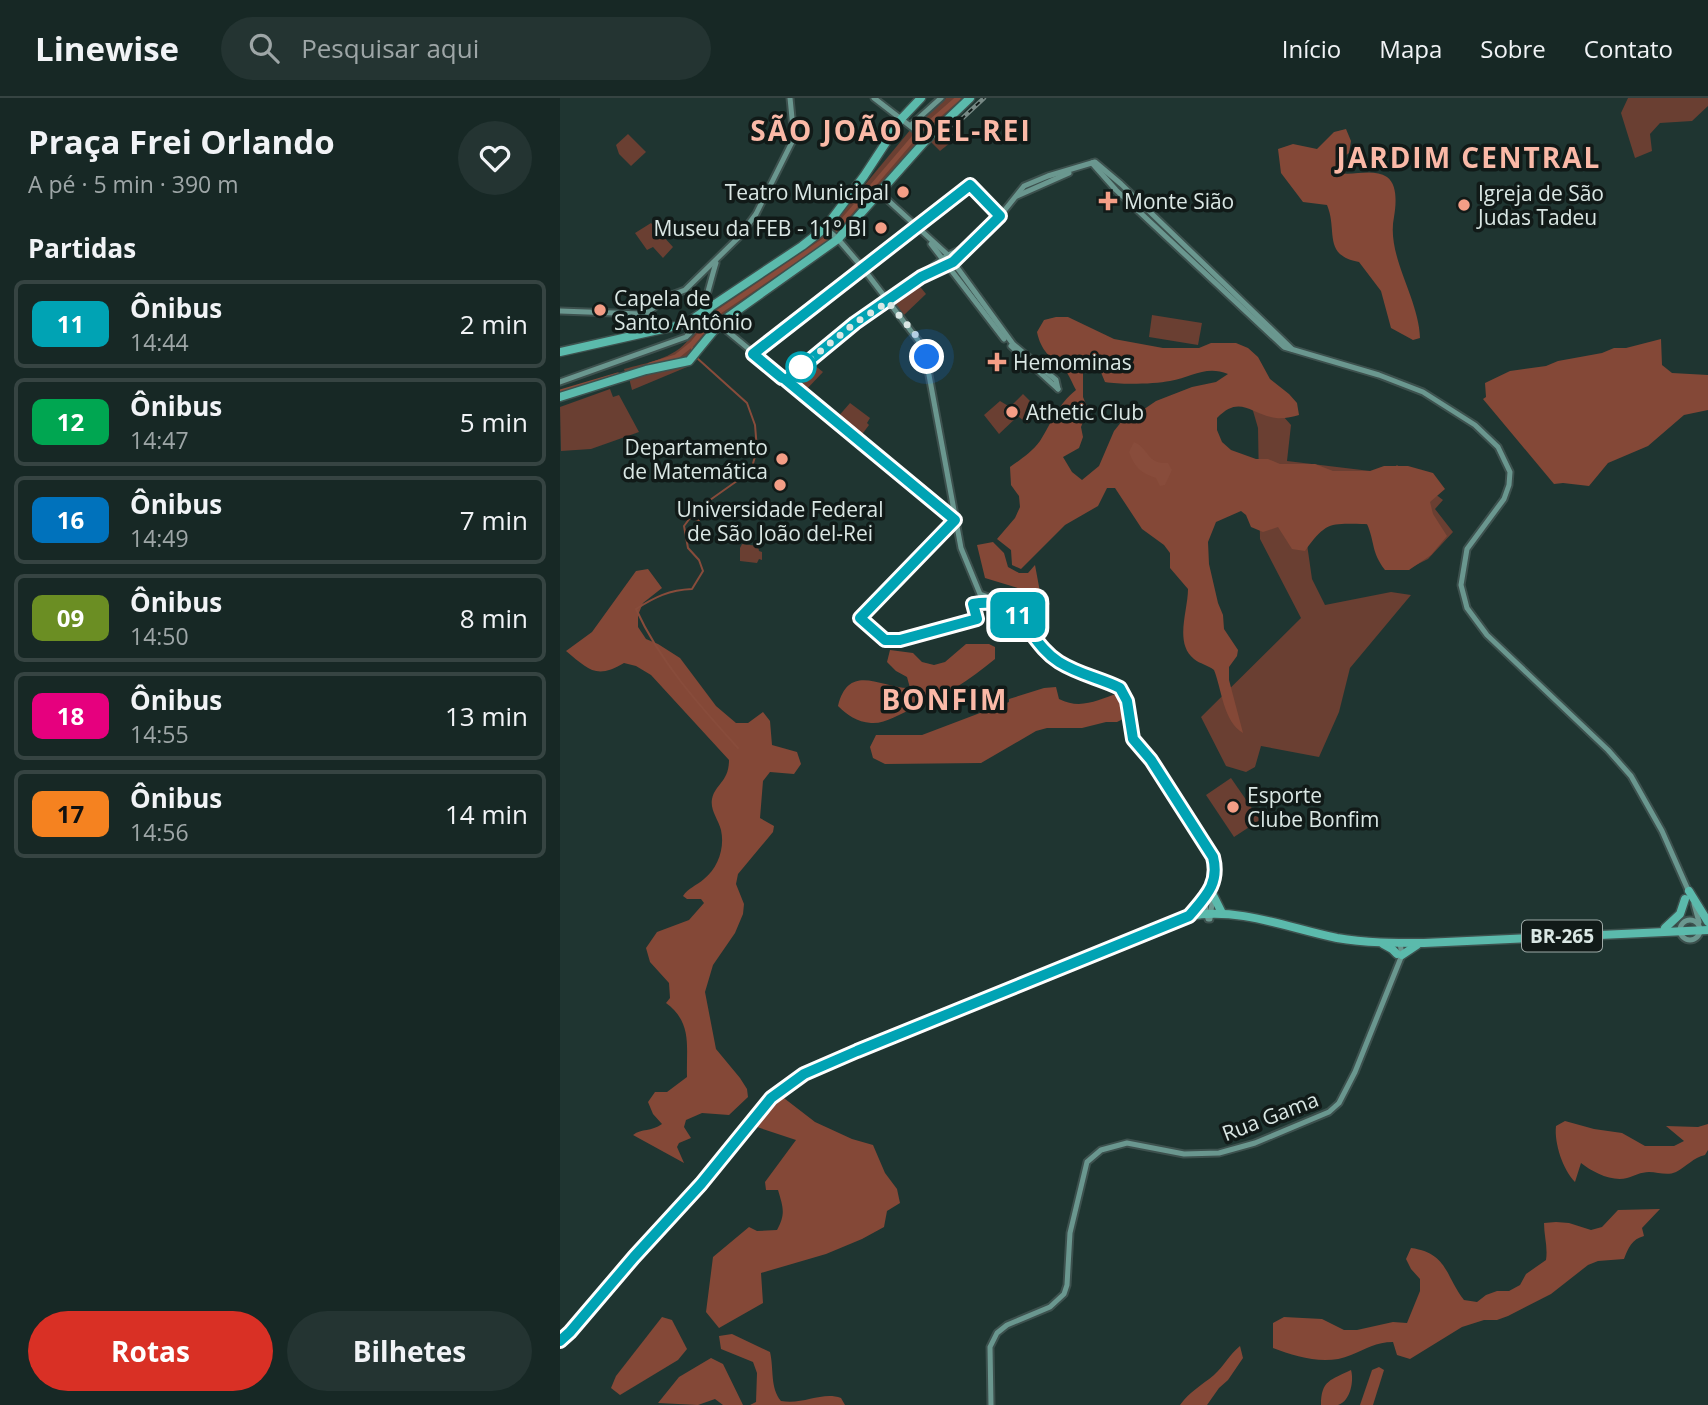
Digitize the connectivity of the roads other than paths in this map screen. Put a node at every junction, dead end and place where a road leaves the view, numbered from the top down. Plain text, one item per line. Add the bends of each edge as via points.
1 (790, 98) edge
2 (874, 98) edge
3 (920, 98) edge
4 (940, 98) edge
5 (970, 98) edge
6 (902, 118) junction
7 (911, 125) junction
8 (925, 138) junction
9 (879, 193) junction
10 (915, 227) junction
11 (826, 229) junction
12 (836, 238) junction
13 (970, 246) junction
14 (946, 256) junction
15 (718, 260) junction
16 (951, 264) junction
17 (862, 267) junction
18 (934, 267) junction
19 (888, 302) junction
20 (560, 311) edge
21 (712, 315) junction
22 (560, 352) edge
23 (755, 353) junction
24 (786, 380) junction
25 (560, 382) edge
26 (560, 397) edge
27 (955, 520) junction
28 (1211, 892) junction
29 (1686, 899) junction
30 (1695, 906) junction
31 (1222, 913) junction
32 (1235, 914) junction
33 (1189, 916) junction
34 (1209, 916) junction
35 (1665, 928) junction
36 (1704, 928) edge
37 (1682, 930) junction
38 (1650, 931) junction
39 (1377, 942) junction
40 (1400, 943) junction
41 (1424, 943) junction
42 (1399, 955) junction
43 (560, 1341) edge
44 (991, 1405) edge

1 - 15 main road via 794,138 749,225
2 - 6 main road
3 - 6 highway
4 - 7 main road
5 - 8 highway
6 - 7 main road
6 - 11 highway
7 - 8 main road
8 - 9 highway
9 - 10 main road
9 - 12 highway
10 - 14 main road
10 - 17 main road
11 - 12 main road
11 - 21 highway via 739,287
12 - 17 main road
12 - 21 highway
13 - 14 main road
13 - 16 main road
13 - 29 main road via 1024,186 1093,162 1116,191 1284,347 1423,392 1481,430 1507,463 1501,497 1465,556 1461,586 1467,608 1487,635 1620,763 1641,791 1680,871
14 - 16 main road
14 - 18 main road
15 - 20 main road via 685,290 648,312
15 - 21 main road
16 - 16 main road via 1012,348 1058,389 1056,380 1013,344
16 - 18 main road
17 - 19 main road
17 - 23 main road
18 - 19 main road
19 - 24 main road
19 - 27 main road via 924,348
21 - 22 highway
21 - 23 main road
21 - 25 main road via 680,341
21 - 26 highway via 700,349 690,360
23 - 24 main road
24 - 27 main road
27 - 28 main road via 980,594 1014,607 1036,643 1058,661 1117,686 1126,697 1133,739 1213,857
28 - 31 highway
28 - 33 highway
28 - 34 main road
29 - 30 main road
29 - 30 main road via 1690,911
29 - 35 highway via 1680,914
29 - 36 highway
29 - 37 main road
30 - 36 main road
31 - 32 highway, BR-265
31 - 34 highway, BR-265
32 - 34 highway
32 - 39 highway, BR-265 via 1338,938
33 - 34 highway, BR-265
33 - 43 highway, BR-265 via 795,1080 771,1098 701,1184
35 - 37 highway
35 - 38 highway
36 - 37 highway
37 - 38 highway
38 - 41 highway, BR-265
39 - 40 highway, BR-265
39 - 42 highway
40 - 41 highway, BR-265
40 - 42 main road
41 - 42 highway
42 - 44 main road, Rua Gama via 1355,1072 1329,1112 1219,1153 1184,1153 1127,1143 1101,1150 1087,1161 1070,1233 1064,1294 1050,1307 997,1333 992,1342

